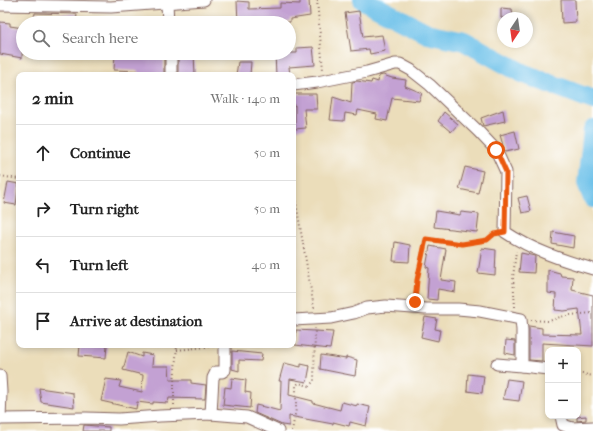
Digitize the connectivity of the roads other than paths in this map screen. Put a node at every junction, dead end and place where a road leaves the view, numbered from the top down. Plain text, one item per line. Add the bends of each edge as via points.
1 (204, 0) edge
2 (111, 3) edge
3 (167, 3) junction
4 (0, 4) edge
5 (168, 16) edge
6 (170, 60) edge
7 (171, 72) edge
8 (296, 85) edge
9 (593, 269) edge
10 (296, 320) edge
11 (225, 348) edge
12 (497, 364) dead end
13 (522, 366) junction
14 (545, 369) edge
15 (0, 376) edge
16 (211, 414) junction
17 (0, 419) edge
18 (562, 419) edge
19 (593, 427) edge
20 (278, 431) edge

1 - 3 street
2 - 3 street
2 - 4 street
3 - 5 street
6 - 7 street
8 - 9 street via 367,72 390,65 400,64 411,70 496,150 506,172 505,232 563,261
10 - 13 street via 339,317 367,308 386,306 466,309 521,319
11 - 16 street via 225,370 213,374
12 - 13 street
13 - 14 street
15 - 17 street
16 - 17 street via 119,419
16 - 20 street via 247,416
18 - 19 street via 563,425 567,427

